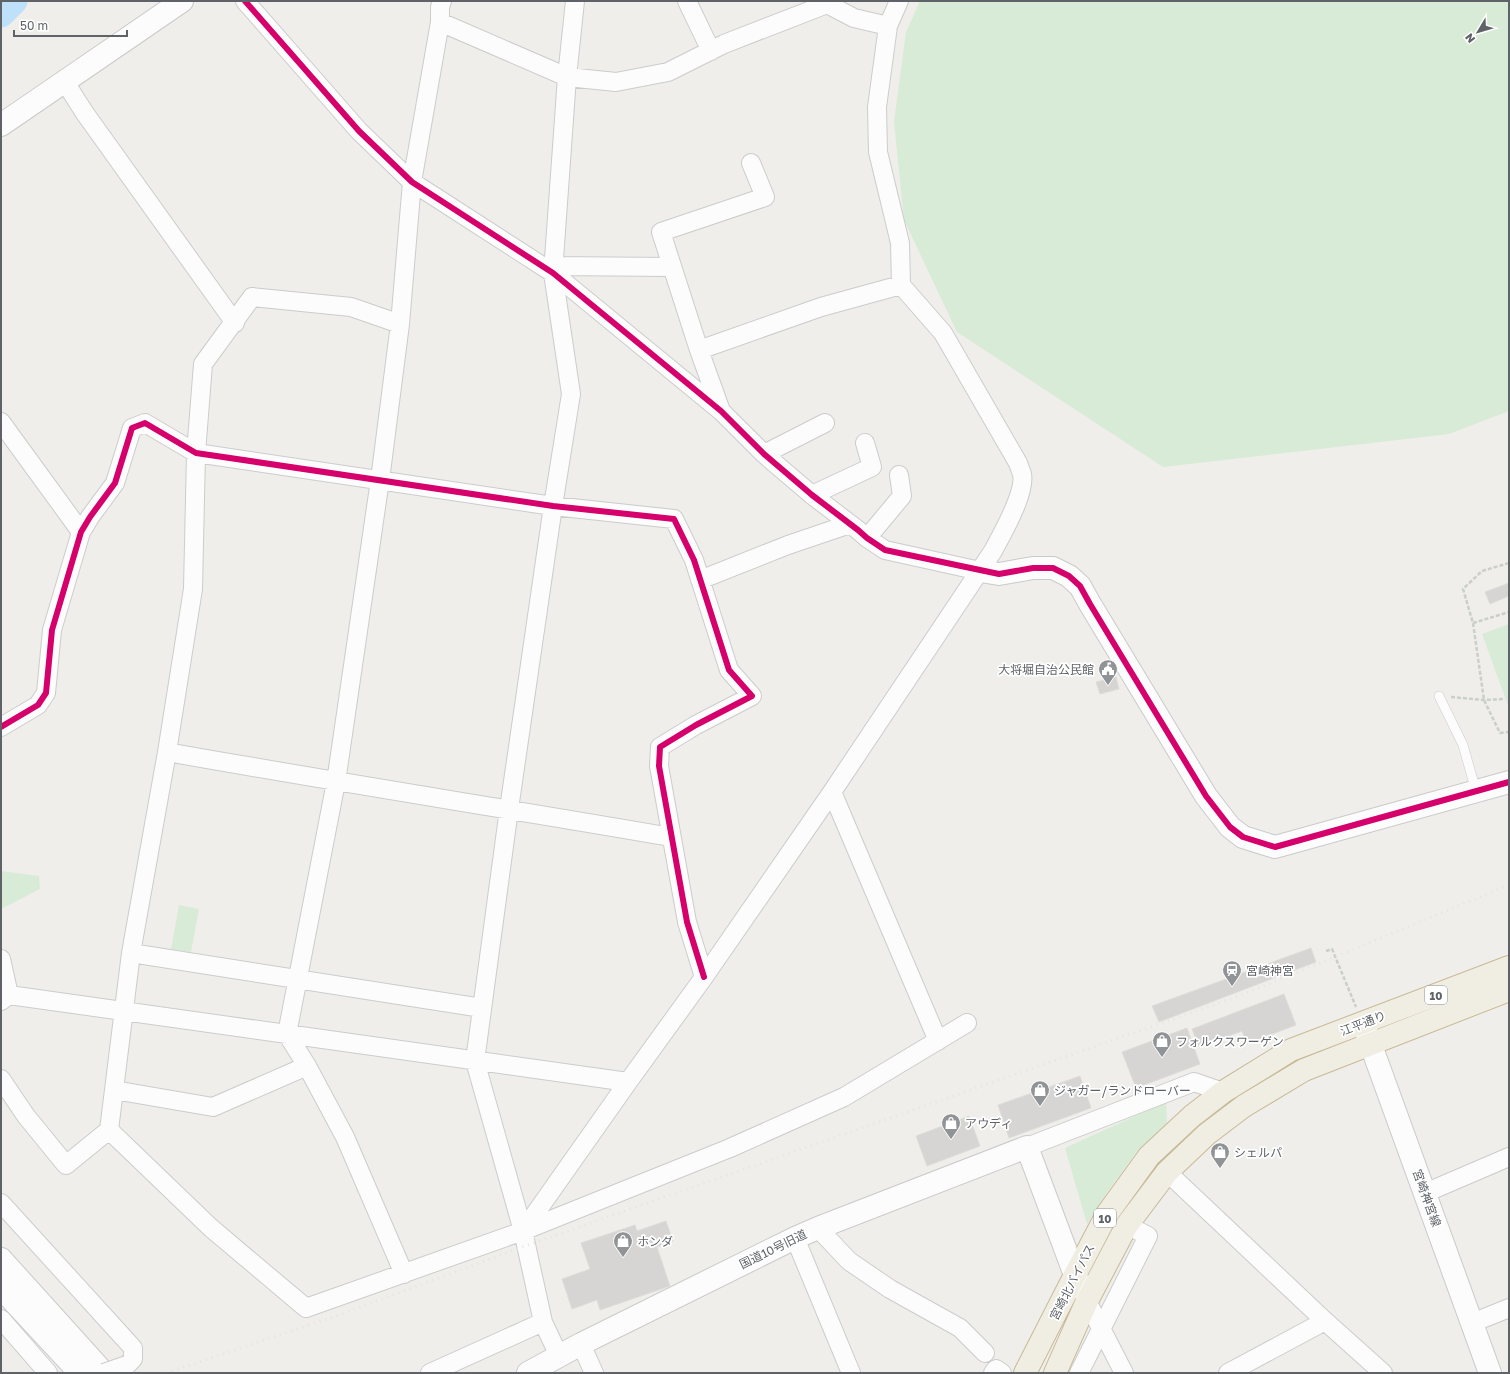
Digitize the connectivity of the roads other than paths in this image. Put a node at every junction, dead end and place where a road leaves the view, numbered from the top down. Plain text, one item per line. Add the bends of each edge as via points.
1 (182, 1) edge
2 (245, 1) edge
3 (442, 1) edge
4 (575, 1) edge
5 (687, 1) edge
6 (899, 1) edge
7 (826, 3) edge
8 (440, 22) junction
9 (888, 26) junction
10 (711, 51) junction
11 (567, 77) junction
12 (65, 82) junction
13 (1, 125) edge
14 (751, 163) dead end
15 (412, 182) junction
16 (671, 267) junction
17 (554, 270) junction
18 (901, 285) junction
19 (235, 322) junction
20 (400, 324) junction
21 (699, 350) junction
22 (721, 411) junction
23 (1, 422) edge
24 (825, 423) dead end
25 (865, 443) dead end
26 (196, 453) junction
27 (764, 454) junction
28 (899, 475) dead end
29 (380, 480) junction
30 (812, 495) junction
31 (553, 506) junction
32 (850, 524) junction
33 (81, 532) junction
34 (867, 538) junction
35 (980, 571) junction
36 (700, 580) junction
37 (1439, 696) road end
38 (1, 727) edge
39 (167, 752) junction
40 (336, 782) junction
41 (1509, 782) edge
42 (1476, 791) junction
43 (832, 792) junction
44 (509, 809) junction
45 (671, 837) junction
46 (131, 953) junction
47 (1, 959) edge
48 (1509, 967) edge
49 (704, 977) junction
50 (297, 979) junction
51 (1509, 990) edge
52 (5, 998) edge
53 (482, 1008) junction
54 (124, 1011) junction
55 (967, 1023) dead end
56 (1363, 1023) junction
57 (286, 1034) junction
58 (938, 1041) junction
59 (1370, 1045) junction
60 (475, 1061) junction
61 (307, 1066) junction
62 (1, 1079) edge
63 (628, 1082) junction
64 (114, 1090) junction
65 (1223, 1092) junction
66 (1244, 1106) joint
67 (109, 1130) junction
68 (1027, 1147) junction
69 (1509, 1157) edge
70 (1167, 1172) junction
71 (1425, 1193) junction
72 (1, 1203) edge
73 (1127, 1225) junction
74 (818, 1228) junction
75 (523, 1231) junction
76 (795, 1238) junction
77 (1, 1260) edge
78 (404, 1274) junction
79 (1075, 1275) junction
80 (1, 1288) edge
81 (1087, 1301) junction
82 (1509, 1308) edge
83 (1, 1319) edge
84 (1325, 1321) junction
85 (543, 1322) junction
86 (1472, 1323) junction
87 (1102, 1330) junction
88 (581, 1344) junction
89 (985, 1353) dead end
90 (559, 1356) junction
91 (48, 1373) edge
92 (80, 1373) edge
93 (104, 1373) edge
94 (430, 1373) edge
95 (528, 1373) edge
96 (594, 1373) edge
97 (851, 1373) edge
98 (993, 1373) edge
99 (1002, 1373) edge
100 (1025, 1373) edge
101 (1055, 1373) edge
102 (1079, 1373) edge
103 (1124, 1373) edge
104 (1228, 1373) edge
105 (1382, 1373) edge
106 (1490, 1373) edge

1 - 12 street
2 - 15 street via 359,131
3 - 8 street
4 - 11 street
5 - 10 street
6 - 9 street
7 - 9 street via 854,18
7 - 10 street
8 - 11 street
8 - 15 street
9 - 18 street via 877,107 878,152 900,243
10 - 11 street via 661,74 616,82
11 - 17 street
12 - 13 street
12 - 19 street
14 - 16 street via 765,197 661,232
15 - 17 street
15 - 20 street
16 - 17 street
16 - 21 street
17 - 22 street
17 - 31 street via 571,394
18 - 21 street via 821,307
18 - 35 street via 943,333 1023,475 1022,488 1005,529
19 - 20 street via 252,297 351,307
19 - 26 street via 203,364
20 - 29 street
21 - 22 street
22 - 27 street
23 - 33 street
24 - 27 street
25 - 30 street via 872,467
26 - 29 street
26 - 33 street via 145,423 132,428 116,483
26 - 39 street via 193,589
27 - 30 street
28 - 34 street via 902,496
29 - 31 street
29 - 40 street
30 - 32 street
31 - 36 street via 674,519 694,560
31 - 44 street
32 - 34 street
32 - 36 street via 788,545
33 - 38 street via 52,630 46,693 38,705
34 - 35 street via 885,550
35 - 42 street via 999,574 1033,568 1053,568 1069,576 1080,586 1206,796 1230,827 1243,837 1275,847
35 - 43 street
36 - 45 street via 729,670 752,696 660,747 658,766
37 - 42 lane via 1464,745
39 - 40 street
39 - 46 street
40 - 44 street
40 - 50 street
41 - 42 street
43 - 49 street
43 - 58 street
44 - 45 street
44 - 53 street
45 - 49 street via 687,922
46 - 50 street
46 - 54 street
47 - 52 street
48 - 56 highway, 江平通り / 10
49 - 63 street
50 - 53 street
50 - 57 street
51 - 59 highway, 江平通り / 10
52 - 54 street
53 - 60 street
54 - 57 street
54 - 64 street
55 - 58 street
56 - 59 street, 宮崎神宮線
56 - 65 highway, 江平通り / 10 via 1291,1050
57 - 60 street
57 - 61 street
58 - 75 street via 844,1097 730,1148
59 - 66 highway, 江平通り / 10 via 1304,1070
59 - 71 street, 宮崎神宮線
60 - 63 street
60 - 75 street
61 - 64 street via 213,1107
61 - 78 street via 346,1137
62 - 67 street via 26,1116 66,1165
63 - 75 street
64 - 67 street
65 - 68 street via 1194,1082
65 - 79 highway, 宮崎北バイパス / 10 via 1192,1116 1149,1156 1107,1214
66 - 70 highway, 宮崎北バイパス / 10 via 1207,1134
67 - 78 street via 211,1228 306,1308
68 - 74 street, 国道10号旧道
68 - 79 street
69 - 71 street
70 - 73 highway, 宮崎北バイパス / 10
70 - 84 street
71 - 86 street, 宮崎神宮線
72 - 93 street, bridge via 133,1348 133,1359 127,1366
73 - 81 highway, 宮崎北バイパス / 10
73 - 87 street via 1148,1236
74 - 76 street, 国道10号旧道
74 - 89 street via 850,1261 890,1289 960,1328
75 - 78 street
75 - 85 street
76 - 88 street, 国道10号旧道
76 - 97 street
77 - 93 street
79 - 81 street
79 - 100 highway, 宮崎北バイパス / 10
80 - 92 street
81 - 87 street
81 - 101 highway, 宮崎北バイパス / 10
82 - 86 street
83 - 91 street
84 - 104 street
84 - 105 street
85 - 90 street
85 - 94 street
86 - 106 street, 宮崎神宮線
87 - 102 street
87 - 103 street
88 - 90 street, 国道10号旧道
88 - 96 street
90 - 95 street, 国道10号旧道
98 - 99 street via 996,1369

